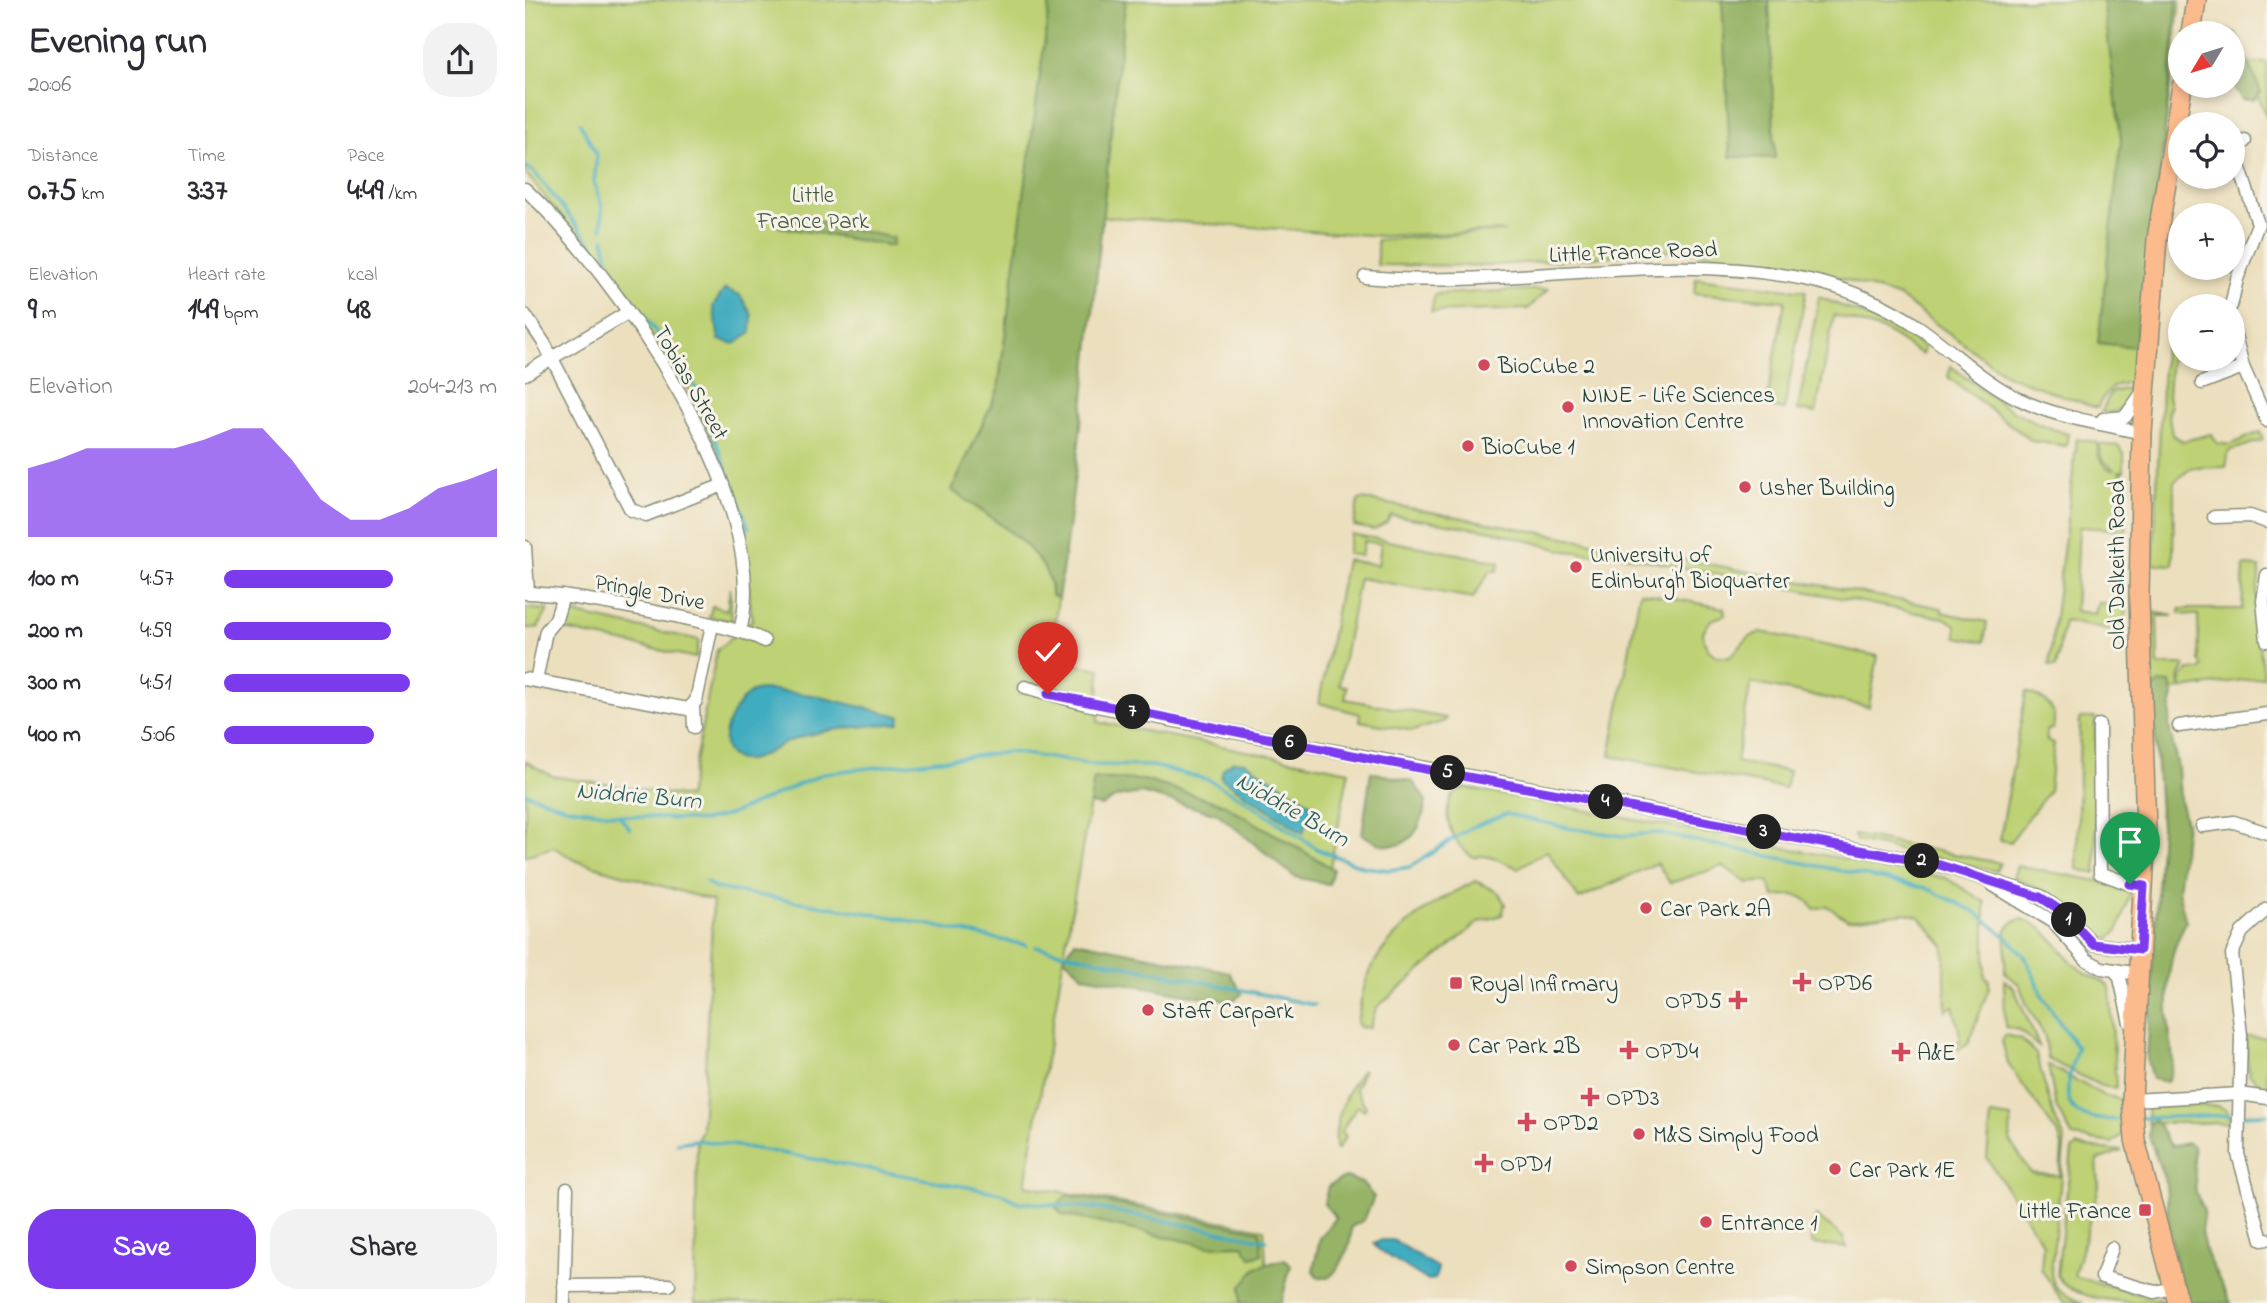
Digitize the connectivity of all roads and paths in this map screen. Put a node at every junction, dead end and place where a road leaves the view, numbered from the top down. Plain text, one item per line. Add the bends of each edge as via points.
1 (2196, 0) edge
2 (2193, 21) edge
3 (2180, 98) edge
4 (2245, 186) edge
5 (525, 189) edge
6 (1365, 277) dead end
7 (2234, 294) edge
8 (627, 313) junction
9 (525, 315) edge
10 (551, 358) junction
11 (2233, 371) edge
12 (2245, 371) edge
13 (525, 374) edge
14 (2202, 383) dead end
15 (2145, 390) junction
16 (2075, 418) junction
17 (2267, 421) edge
18 (2142, 433) junction
19 (723, 485) junction
20 (2214, 517) dead end
21 (2267, 522) edge
22 (525, 547) edge
23 (2267, 575) edge
24 (526, 592) edge
25 (563, 596) junction
26 (712, 625) junction
27 (740, 631) junction
28 (764, 640) dead end
29 (2267, 641) edge
30 (531, 680) edge
31 (1025, 687) dead end
32 (693, 707) junction
33 (2267, 714) edge
34 (2099, 725) dead end
35 (2179, 726) dead end
36 (694, 727) dead end
37 (2201, 826) dead end
38 (2267, 832) edge
39 (1984, 878) junction
40 (2144, 886) junction
41 (2267, 909) edge
42 (2140, 950) junction
43 (2115, 970) junction
44 (2137, 974) junction
45 (2134, 1046) junction
46 (2240, 1094) junction
47 (2267, 1098) edge
48 (2132, 1110) junction
49 (567, 1189) dead end
50 (2265, 1243) edge
51 (2112, 1248) dead end
52 (564, 1286) junction
53 (669, 1286) dead end
54 (2176, 1295) edge
55 (564, 1303) edge

1 - 2 main road
3 - 15 main road, Old Dalkeith Road via 2157,239
4 - 7 street via 2258,224
5 - 8 street, Tobias Street via 568,233
6 - 16 street, Little France Road via 1481,279 1685,266 1809,280 1884,307 1918,326 2018,399
8 - 10 street
8 - 19 street, Tobias Street via 694,420
9 - 10 street
10 - 13 street
10 - 19 street via 631,510 646,515
11 - 14 street
12 - 17 street
15 - 16 street, Little France Road via 2125,417
15 - 18 main road, Old Dalkeith Road
16 - 18 street, Little France Road
18 - 40 main road, Old Dalkeith Road via 2139,599 2146,776
19 - 27 street, Tobias Street via 741,560 744,608
20 - 21 street via 2250,516
22 - 24 street
23 - 29 street via 2263,601
24 - 25 street, Pringle Drive
25 - 26 street, Pringle Drive
25 - 30 street
26 - 27 street, Pringle Drive
26 - 32 street
27 - 28 street, Pringle Drive
30 - 32 street via 672,708
31 - 39 street via 1086,704 1940,865
32 - 36 street
33 - 35 street
34 - 40 street via 2101,873
37 - 38 street via 2234,822
39 - 42 street via 2040,897 2063,912 2093,944
39 - 43 street via 2052,921 2087,960
40 - 42 main road, Old Dalkeith Road
41 - 46 street via 2242,932 2232,954 2239,1004
42 - 44 main road, Old Dalkeith Road
43 - 44 street
43 - 45 street, Old Dalkeith Road
44 - 45 main road, Old Dalkeith Road
45 - 48 main road, Old Dalkeith Road
46 - 47 street
46 - 48 street
46 - 50 street via 2238,1154
48 - 54 main road, Old Dalkeith Road
49 - 52 street
51 - 54 street via 2102,1277
52 - 53 street
52 - 55 street

